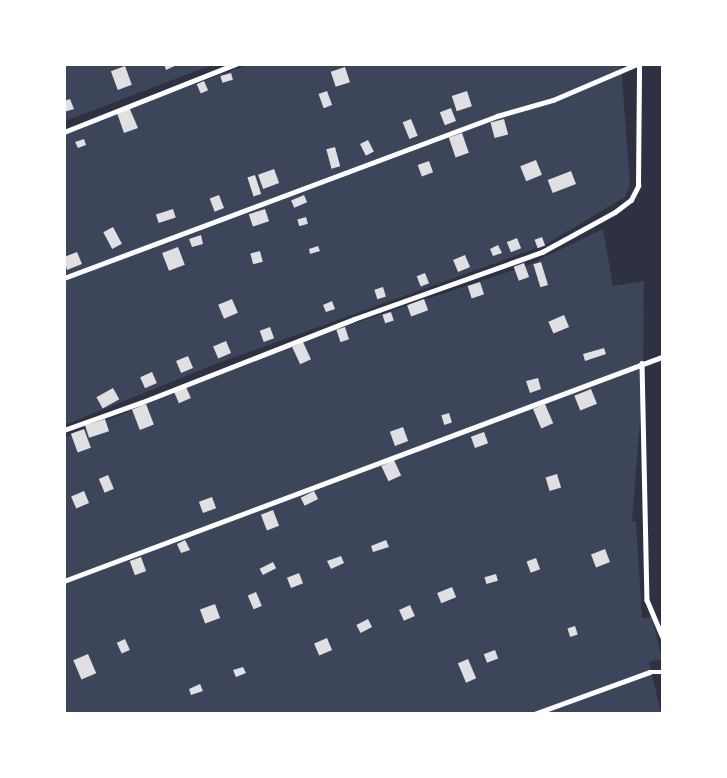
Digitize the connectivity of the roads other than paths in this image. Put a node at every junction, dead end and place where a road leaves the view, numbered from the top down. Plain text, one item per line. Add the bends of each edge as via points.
1 (236, 64) edge
2 (638, 64) edge
3 (64, 132) edge
4 (64, 278) edge
5 (663, 357) edge
6 (642, 363) junction
7 (64, 430) edge
8 (64, 580) edge
9 (663, 636) edge
10 (663, 672) edge
11 (534, 714) edge

1 - 3 lane
2 - 4 lane via 553,100 497,116
2 - 7 lane via 638,186 631,200 615,212 542,252
5 - 6 lane
6 - 8 lane
6 - 9 lane via 647,600
10 - 11 lane via 650,672

